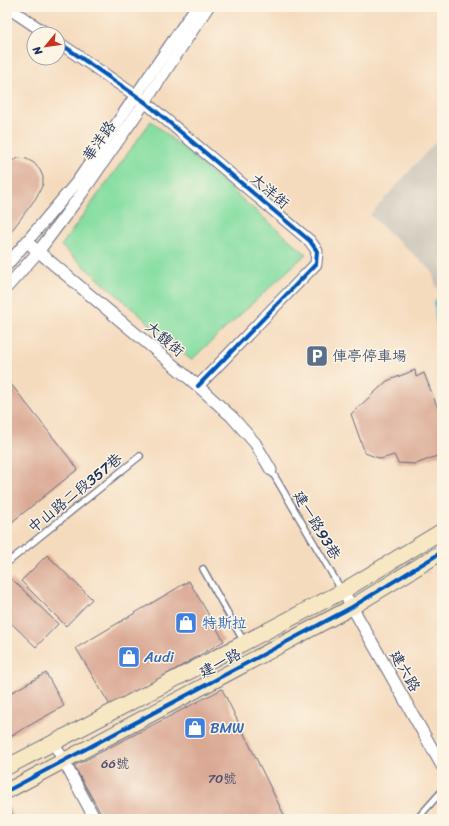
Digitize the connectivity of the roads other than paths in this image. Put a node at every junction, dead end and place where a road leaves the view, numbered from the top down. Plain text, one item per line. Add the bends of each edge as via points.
1 (7, 7) edge
2 (196, 7) edge
3 (208, 7) edge
4 (35, 26) edge
5 (66, 47) edge
6 (136, 95) junction
7 (145, 102) junction
8 (27, 242) junction
9 (38, 252) junction
10 (7, 265) edge
11 (7, 287) edge
12 (198, 386) junction
13 (140, 456) dead end
14 (271, 470) joint
15 (442, 531) edge
16 (442, 552) edge
17 (7, 563) edge
18 (204, 569) dead end
19 (343, 591) junction
20 (352, 607) junction
21 (245, 644) junction
22 (54, 743) junction
23 (64, 760) junction
24 (442, 766) edge
25 (7, 767) edge
26 (7, 791) edge
27 (442, 791) edge
28 (95, 819) edge
29 (417, 819) edge

1 - 4 street
2 - 6 street, 華洋路
3 - 7 street, 華洋路
5 - 6 street, 大洋街
6 - 7 street, 大洋街
6 - 8 street, 華洋路 via 77,182
7 - 9 street, 華洋路
7 - 12 street, 大洋街 via 310,241 317,251 316,264
8 - 9 street, 大馥街
8 - 10 street, 華洋路
9 - 11 street, 華洋路
9 - 12 street, 大馥街
12 - 14 street, 大馥街 via 232,417 255,443
13 - 17 lane, 中山路二段357巷
14 - 19 lane, 建一路93巷
15 - 19 street, 建一路
16 - 20 street, 建一路
18 - 21 lane
19 - 20 street, 建六路
19 - 21 street, 建一路
20 - 23 street, 建一路
20 - 24 street, 建六路
21 - 22 street, 建一路
22 - 23 street
22 - 25 street, 建一路
23 - 26 street, 建一路
23 - 28 street
27 - 29 lane

